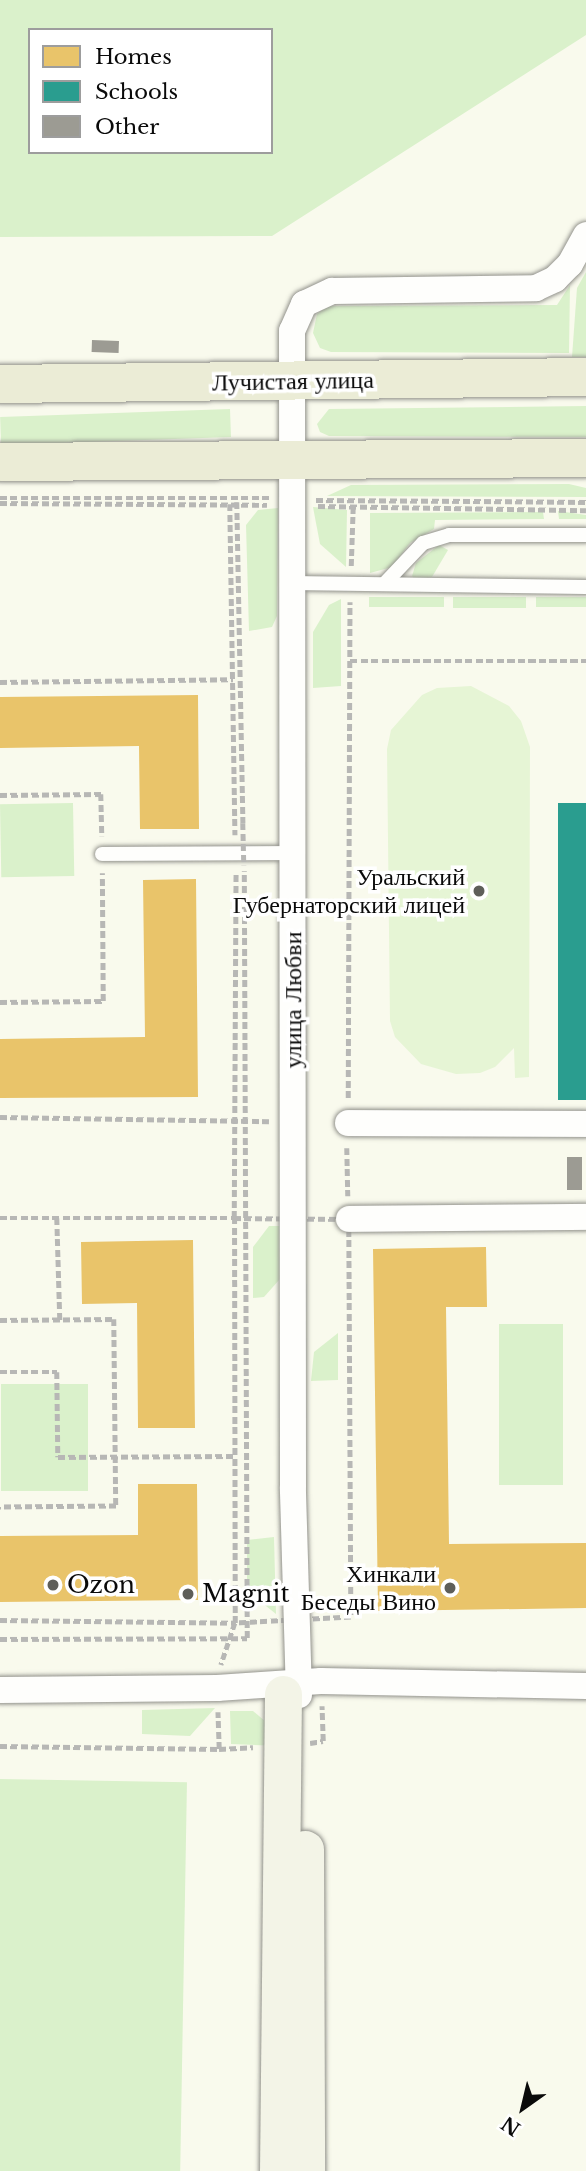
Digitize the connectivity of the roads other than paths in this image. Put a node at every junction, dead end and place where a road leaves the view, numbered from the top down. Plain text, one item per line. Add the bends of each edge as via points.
1 (586, 234) edge
2 (586, 377) edge
3 (292, 382) junction
4 (0, 384) edge
5 (586, 458) edge
6 (292, 459) junction
7 (0, 462) edge
8 (586, 535) edge
9 (291, 583) junction
10 (385, 583) junction
11 (586, 587) edge
12 (293, 853) junction
13 (102, 855) road end
14 (348, 1123) road end
15 (586, 1124) edge
16 (586, 1217) edge
17 (349, 1219) road end
18 (586, 1686) edge
19 (291, 1688) junction
20 (0, 1690) edge
21 (278, 2171) edge
22 (306, 2171) edge

1 - 3 street, улица Любви via 570,264 555,279 536,288 332,291 317,296 304,304 292,331
2 - 3 main road, Лучистая улица
3 - 4 main road, Лучистая улица
3 - 6 street, улица Любви
5 - 6 main road
6 - 7 main road
6 - 9 street, улица Любви
8 - 10 lane via 449,536 423,543
9 - 10 lane
9 - 12 street, улица Любви
10 - 11 lane
12 - 13 lane
12 - 19 street, улица Любви
14 - 15 street
16 - 17 street
18 - 19 street
19 - 20 street
19 - 21 street
19 - 22 street via 305,1789

